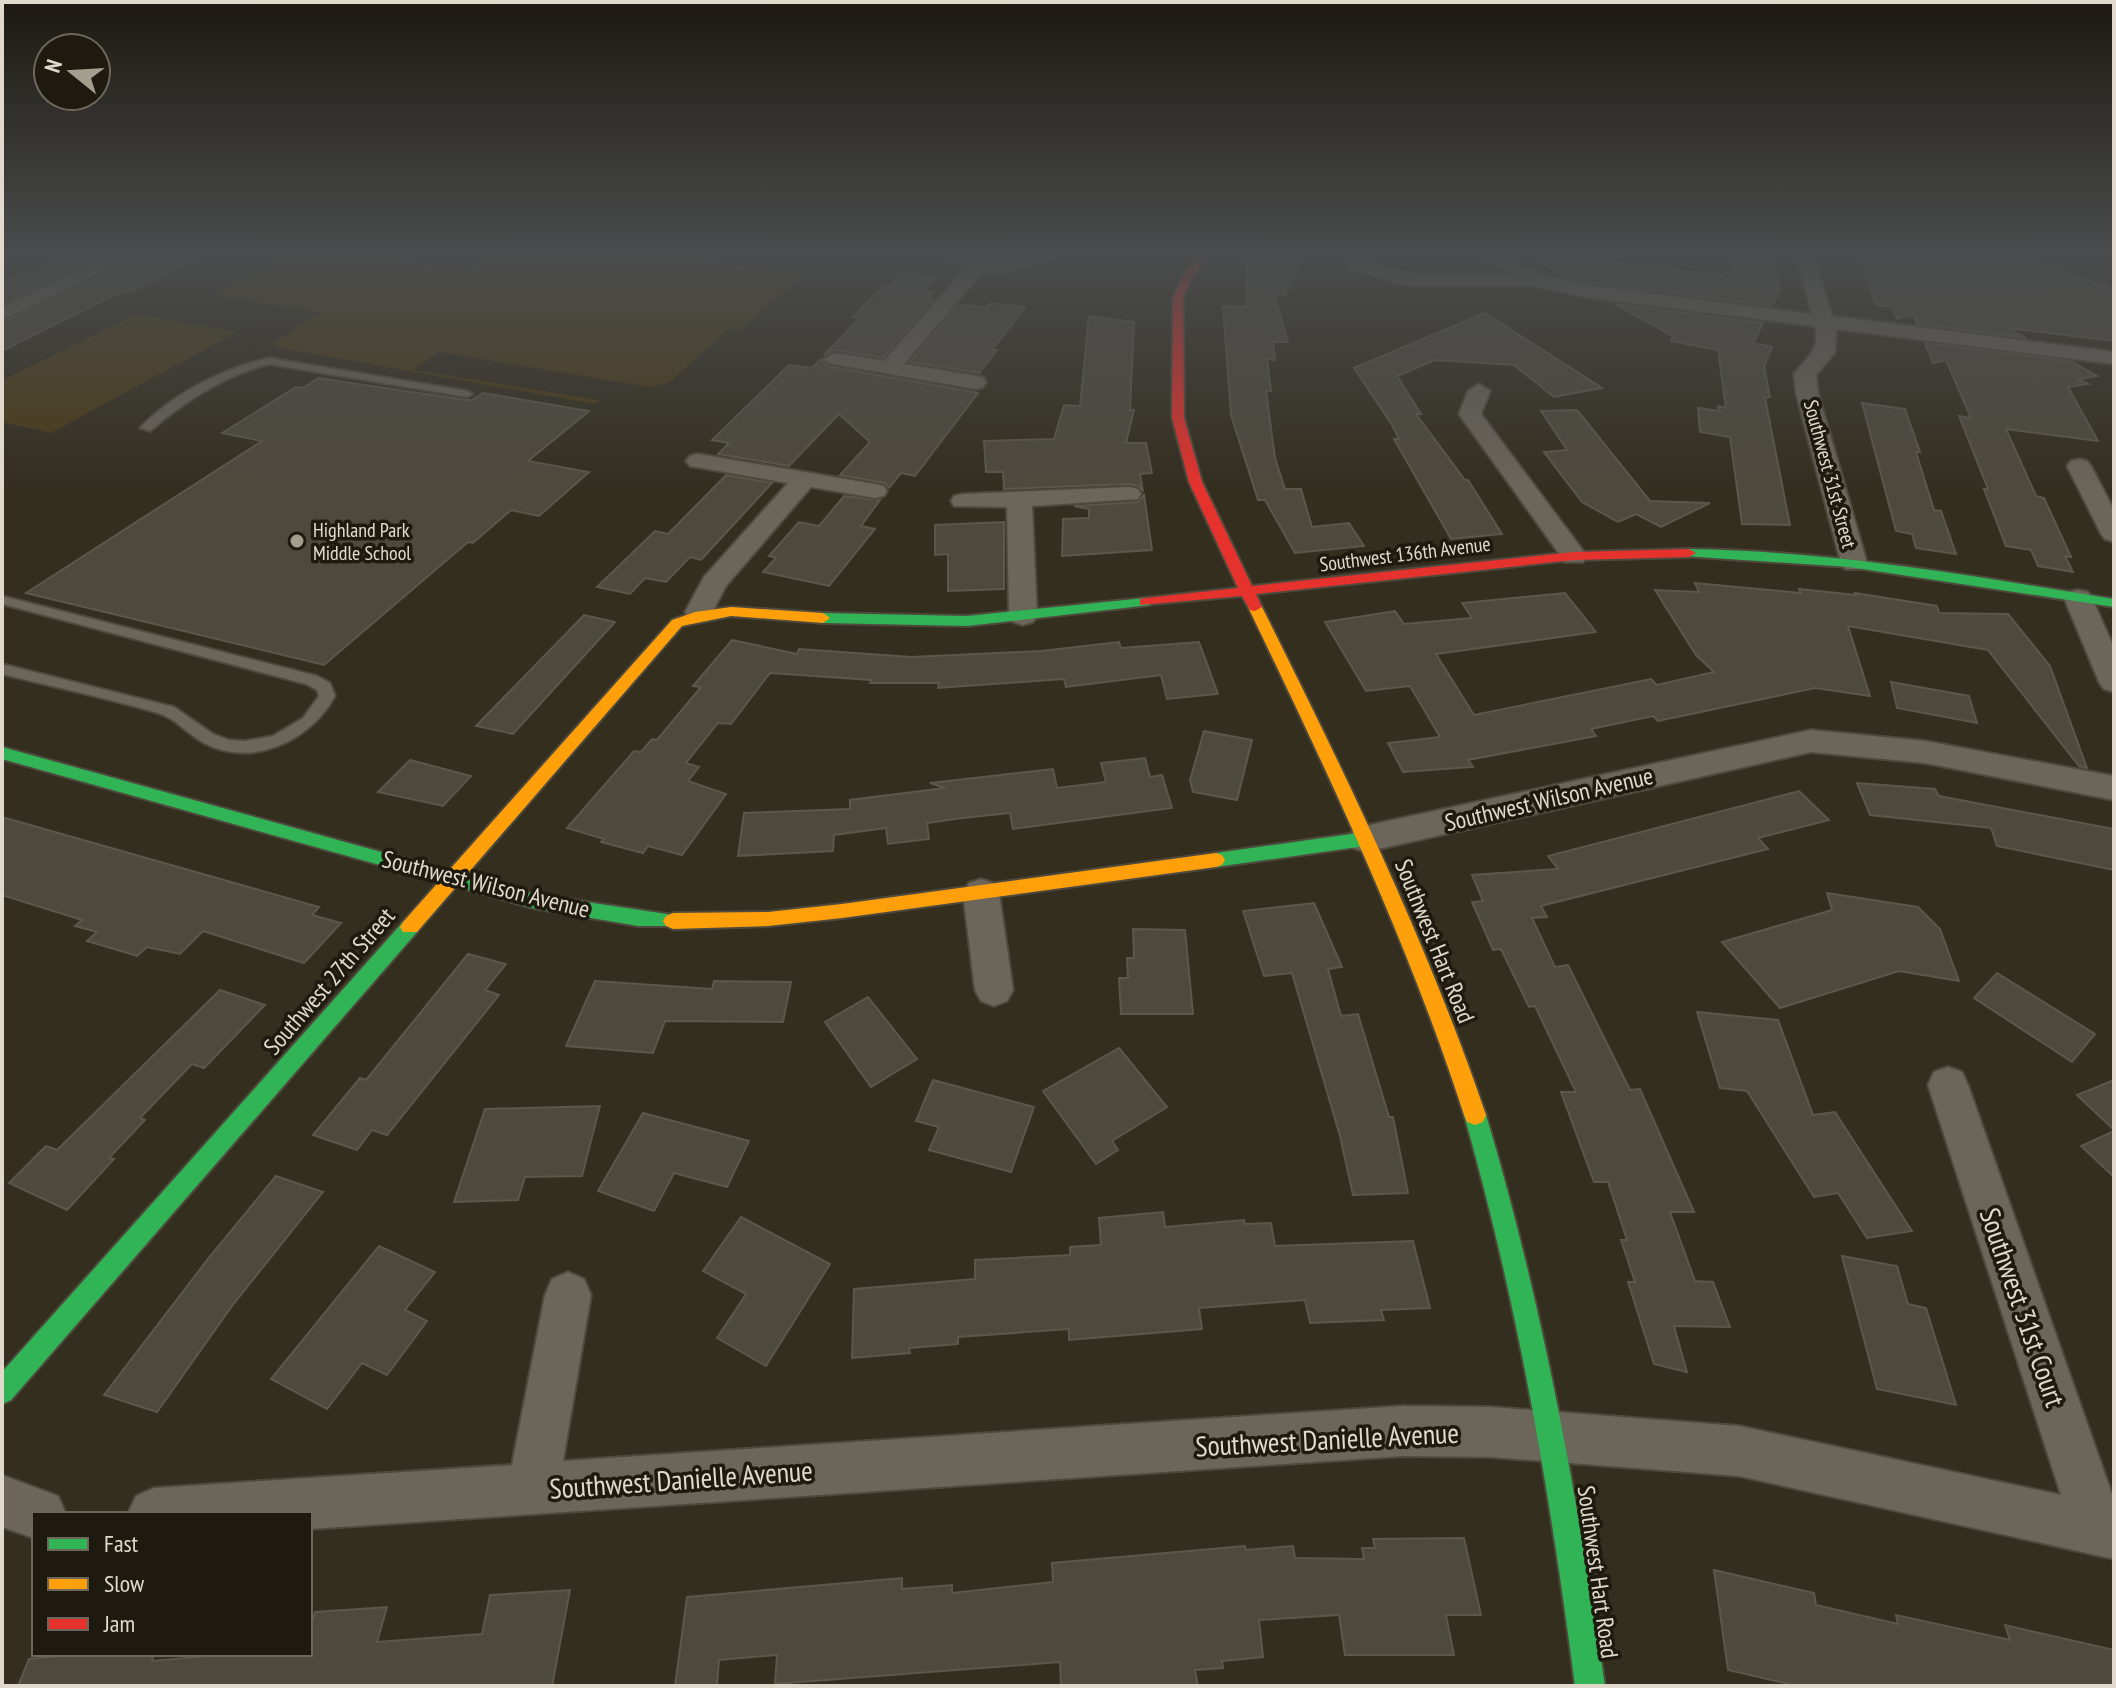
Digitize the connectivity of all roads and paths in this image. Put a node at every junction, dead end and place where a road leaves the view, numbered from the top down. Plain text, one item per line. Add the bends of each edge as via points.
1 (921, 331) edge
2 (1176, 331) edge
3 (1827, 331) edge
4 (1895, 331) edge
5 (2114, 358) edge
6 (835, 359) dead end
7 (889, 368) junction
8 (975, 382) dead end
9 (1479, 391) dead end
10 (467, 394) dead end
11 (146, 428) dead end
12 (698, 461) dead end
13 (2079, 466) dead end
14 (804, 480) junction
15 (875, 491) dead end
16 (1129, 494) dead end
17 (1019, 498) junction
18 (963, 501) dead end
19 (2114, 534) edge
20 (1574, 556) junction
21 (1854, 563) junction
22 (1247, 594) junction
23 (2078, 598) junction
24 (2, 600) edge
25 (2114, 603) edge
26 (699, 612) junction
27 (1023, 616) junction
28 (2, 669) edge
29 (2114, 682) edge
30 (2, 753) edge
31 (2114, 788) edge
32 (1365, 839) junction
33 (452, 878) junction
34 (981, 893) junction
35 (994, 990) dead end
36 (1948, 1085) dead end
37 (568, 1295) dead end
38 (2, 1391) edge
39 (1552, 1436) junction
40 (533, 1489) junction
41 (2, 1501) edge
42 (34, 1512) edge
43 (184, 1512) edge
44 (2106, 1531) edge
45 (1590, 1686) edge

1 - 7 street
2 - 22 street, Southwest Hart Road via 1181,436 1202,498
3 - 21 street, Southwest 31st Street via 1825,352 1805,374 1807,393
4 - 5 street
6 - 7 street
7 - 8 street
9 - 20 street via 1470,414
10 - 11 lane via 269,361 238,370
12 - 14 street
13 - 19 street
14 - 15 street
14 - 26 street via 714,583
16 - 17 street
17 - 18 street
17 - 27 street
20 - 21 street, Southwest 136th Avenue via 1728,553
20 - 22 street, Southwest 136th Avenue
21 - 23 street, Southwest 136th Avenue
22 - 27 street, Southwest 136th Avenue
22 - 32 street, Southwest Hart Road
23 - 25 street, Southwest 136th Avenue
23 - 29 street
24 - 28 lane via 311,680 324,687 327,696 301,729 282,739 234,746 211,741 172,711
26 - 27 street, Southwest 136th Avenue via 737,608 914,623
26 - 33 street, Southwest 27th Street via 677,623
30 - 33 street, Southwest Wilson Avenue
31 - 32 street, Southwest Wilson Avenue via 1862,742 1811,741
32 - 34 street, Southwest Wilson Avenue
32 - 39 street, Southwest Hart Road via 1426,976 1466,1087 1505,1222
33 - 34 street, Southwest Wilson Avenue via 583,911 698,922 768,919
33 - 38 street, Southwest 27th Street
34 - 35 street
36 - 44 street, Southwest 31st Court
37 - 40 street, Southwest Danielle Avenue
39 - 40 street, Southwest Danielle Avenue via 1403,1431
39 - 44 street, Southwest Danielle Avenue via 1739,1451
39 - 45 street, Southwest Hart Road
40 - 43 street, Southwest Danielle Avenue
41 - 42 street

